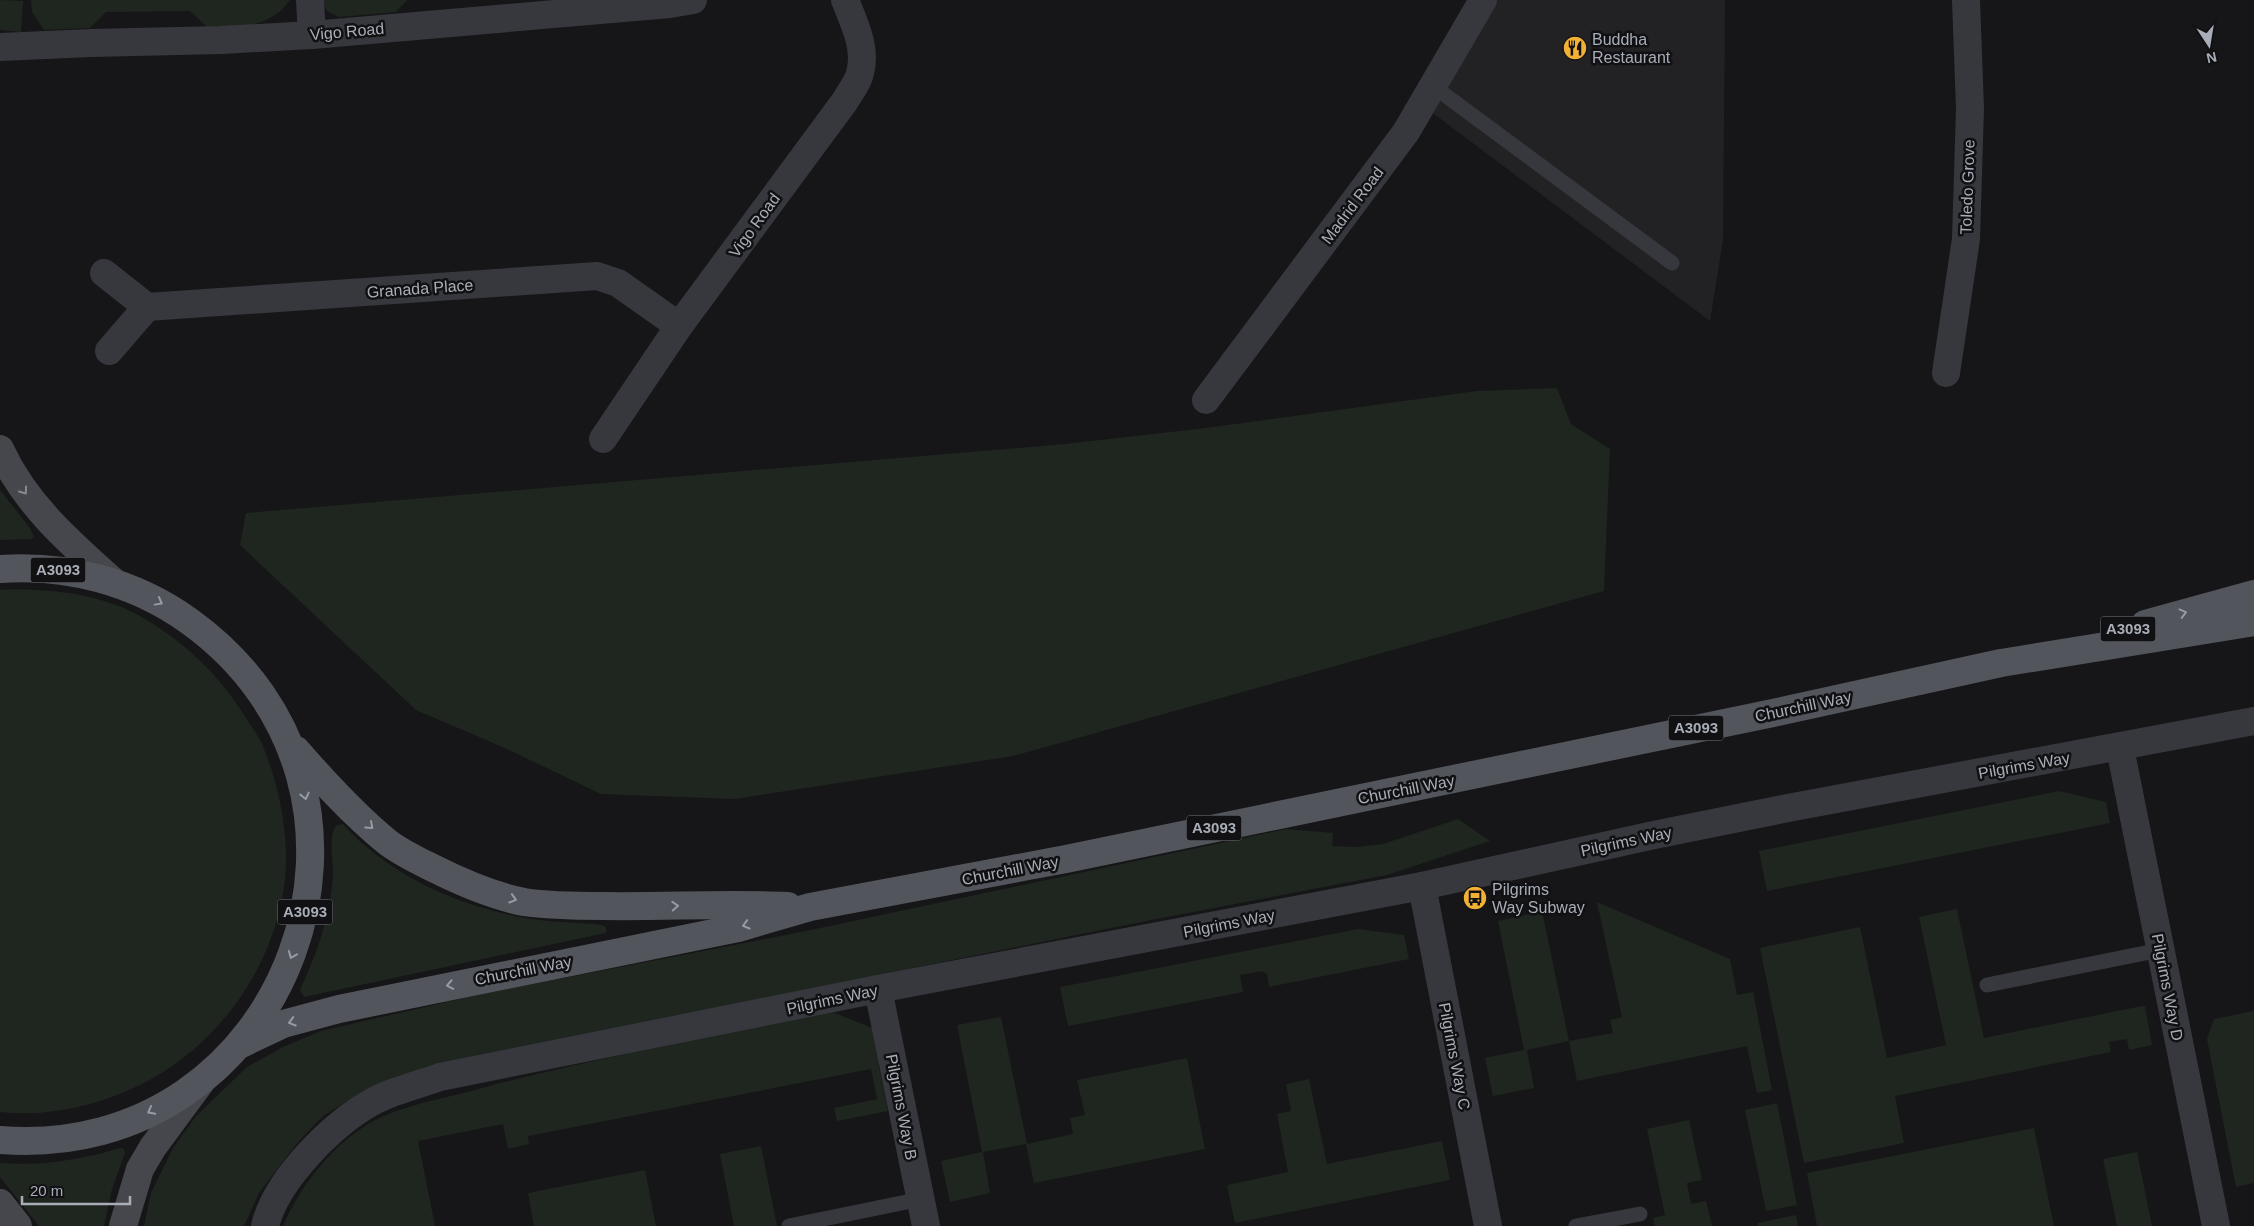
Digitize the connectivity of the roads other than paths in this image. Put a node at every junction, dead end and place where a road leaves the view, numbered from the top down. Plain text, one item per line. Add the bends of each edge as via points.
1 (310, 0) edge
2 (693, 0) edge
3 (845, 0) edge
4 (1482, 0) edge
5 (1966, 0) edge
6 (312, 35) junction
7 (0, 47) edge
8 (1433, 86) junction
9 (1672, 263) dead end
10 (104, 273) dead end
11 (147, 308) junction
12 (680, 326) junction
13 (109, 351) dead end
14 (1946, 373) dead end
15 (1206, 400) dead end
16 (603, 438) dead end
17 (0, 448) edge
18 (0, 569) edge
19 (115, 583) junction
20 (2254, 594) edge
21 (2254, 622) edge
22 (2001, 663) junction
23 (2254, 721) edge
24 (287, 741) junction
25 (2120, 748) junction
26 (1422, 886) junction
27 (810, 907) junction
28 (2160, 950) junction
29 (1987, 985) dead end
30 (878, 989) junction
31 (239, 1045) junction
32 (203, 1078) junction
33 (0, 1140) edge
34 (920, 1199) junction
35 (0, 1203) edge
36 (1640, 1214) dead end
37 (18, 1226) edge
38 (123, 1226) edge
39 (265, 1226) edge
40 (789, 1226) edge
41 (926, 1226) edge
42 (1488, 1226) edge
43 (1576, 1226) edge
44 (2216, 1226) edge

1 - 6 street
2 - 6 street, Vigo Road
3 - 12 street, Vigo Road via 860,42 863,58 860,75 845,101
4 - 8 street, Madrid Road
5 - 14 street, Toledo Grove via 1970,108 1966,239
6 - 7 street, Vigo Road
8 - 9 lane
8 - 15 street, Madrid Road via 1406,132
10 - 11 street
11 - 12 street, Granada Place via 596,276 618,283
11 - 13 street
12 - 16 street, Vigo Road
17 -> 19 street via 18,483 34,504 77,550
18 - 19 main road, A3093 via 60,570
19 -> 24 main road, A3093 via 177,612 211,638 253,681
22 -> 20 main road, A3093
21 - 22 main road, A3093
22 - 27 main road, Churchill Way / A3093 via 1075,857
23 - 25 street, Pilgrims Way
24 -> 27 main road, Churchill Way / A3093 via 329,788 388,842 449,876 487,891 559,906 656,907 737,903
24 -> 31 main road, A3093 via 300,774 308,809 310,882 294,952 280,985
25 - 26 street, Pilgrims Way via 1788,808
25 - 28 street, Pilgrims Way D
26 - 30 street, Pilgrims Way
26 - 42 street, Pilgrims Way C
27 -> 31 main road, Churchill Way / A3093 via 738,928 339,1009 283,1024
28 - 29 lane
28 - 44 street, Pilgrims Way D
30 - 34 street, Pilgrims Way B
30 - 39 street, Pilgrims Way via 440,1077 375,1100 328,1133 290,1176
31 - 32 main road, A3093
32 -> 33 main road, A3093 via 176,1098 115,1127 49,1140
32 - 38 street via 140,1169
34 - 40 lane
34 - 41 street, Pilgrims Way B
35 - 37 street
36 - 43 lane

